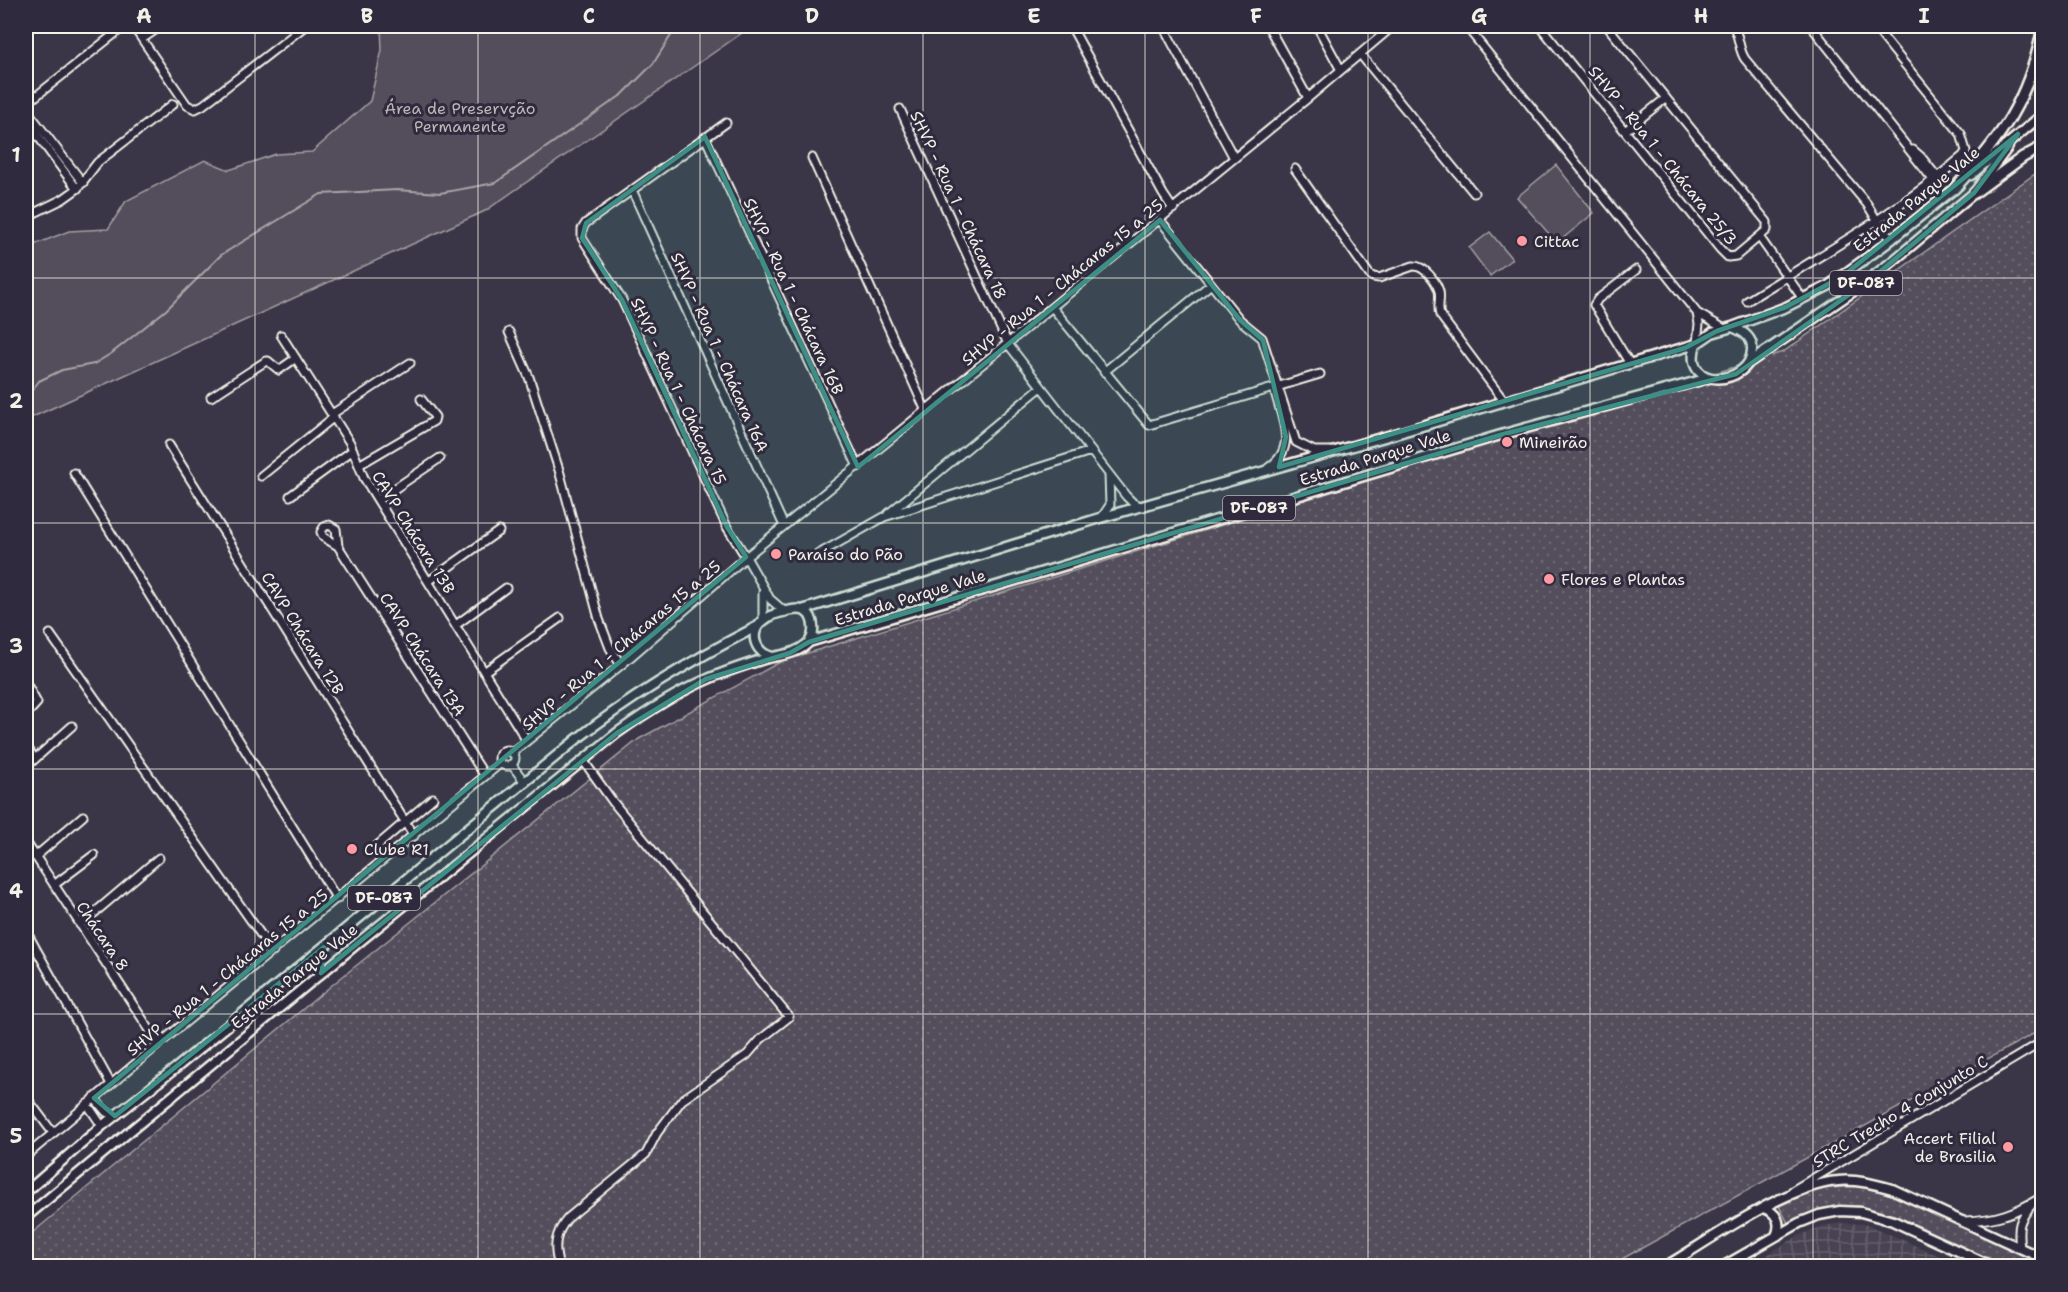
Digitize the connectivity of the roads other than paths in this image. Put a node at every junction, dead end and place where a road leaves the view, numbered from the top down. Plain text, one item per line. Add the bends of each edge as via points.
1 (133, 26) edge
2 (161, 26) edge
3 (305, 26) edge
4 (1071, 26) edge
5 (1163, 26) edge
6 (1268, 26) edge
7 (1317, 26) edge
8 (1393, 26) edge
9 (1466, 26) edge
10 (1540, 26) edge
11 (1607, 26) edge
12 (1733, 26) edge
13 (1812, 26) edge
14 (1874, 26) edge
15 (122, 28) dead end
16 (2043, 32) edge
17 (142, 39) junction
18 (1360, 54) junction
19 (1341, 70) junction
20 (1308, 98) junction
21 (1666, 98) junction
22 (26, 104) edge
23 (173, 104) dead end
24 (26, 109) edge
25 (900, 109) dead end
26 (2043, 115) edge
27 (26, 120) edge
28 (726, 123) dead end
29 (1625, 131) junction
30 (2018, 134) junction
31 (705, 137) junction
32 (2043, 147) edge
33 (812, 158) dead end
34 (1234, 158) junction
35 (1295, 169) dead end
36 (1936, 180) junction
37 (83, 183) junction
38 (77, 189) junction
39 (1954, 189) junction
40 (632, 190) junction
41 (1474, 193) dead end
42 (1974, 193) junction
43 (1173, 208) junction
44 (26, 217) edge
45 (1160, 220) junction
46 (1877, 222) junction
47 (1760, 238) junction
48 (1890, 241) junction
49 (1636, 270) dead end
50 (1787, 277) junction
51 (1211, 284) junction
52 (1803, 299) junction
53 (1748, 301) dead end
54 (1052, 307) junction
55 (1697, 313) junction
56 (1728, 328) junction
57 (508, 333) dead end
58 (282, 335) dead end
59 (1696, 343) junction
60 (1008, 344) junction
61 (297, 358) junction
62 (1750, 362) junction
63 (410, 363) dead end
64 (1630, 364) junction
65 (1104, 372) junction
66 (1320, 374) dead end
67 (1709, 378) junction
68 (1275, 385) junction
69 (1040, 388) junction
70 (211, 397) dead end
71 (421, 399) dead end
72 (1504, 401) junction
73 (926, 411) junction
74 (333, 416) junction
75 (1296, 442) junction
76 (169, 445) dead end
77 (1286, 445) junction
78 (353, 450) junction
79 (1333, 450) junction
80 (1091, 451) junction
81 (440, 458) dead end
82 (359, 465) junction
83 (858, 467) junction
84 (1262, 472) junction
85 (74, 473) dead end
86 (1109, 475) junction
87 (261, 476) dead end
88 (290, 496) dead end
89 (1126, 496) junction
90 (1111, 499) junction
91 (378, 500) junction
92 (1143, 507) junction
93 (884, 517) junction
94 (1100, 518) junction
95 (784, 526) junction
96 (499, 531) dead end
97 (338, 546) dead end
98 (815, 556) dead end
99 (746, 557) junction
100 (429, 581) junction
101 (506, 588) dead end
102 (763, 589) junction
103 (802, 610) junction
104 (785, 612) junction
105 (560, 618) dead end
106 (761, 623) junction
107 (456, 625) junction
108 (50, 634) dead end
109 (809, 642) junction
110 (772, 657) junction
111 (621, 665) junction
112 (484, 672) junction
113 (26, 683) edge
114 (26, 715) edge
115 (72, 726) dead end
116 (527, 741) junction
117 (26, 746) edge
118 (512, 753) junction
119 (35, 759) junction
120 (583, 760) junction
121 (501, 763) junction
122 (511, 764) junction
123 (26, 767) edge
124 (484, 776) junction
125 (524, 781) junction
126 (433, 798) dead end
127 (82, 816) dead end
128 (406, 823) junction
129 (414, 836) junction
130 (384, 840) junction
131 (26, 842) edge
132 (371, 851) dead end
133 (394, 852) junction
134 (94, 855) dead end
135 (35, 857) junction
136 (159, 858) dead end
137 (54, 885) junction
138 (337, 899) junction
139 (80, 925) junction
140 (26, 931) edge
141 (273, 952) junction
142 (309, 959) junction
143 (321, 973) junction
144 (2043, 1042) edge
145 (159, 1044) junction
146 (111, 1084) junction
147 (26, 1097) edge
148 (94, 1098) junction
149 (87, 1104) junction
150 (115, 1116) junction
151 (102, 1126) junction
152 (52, 1133) junction
153 (26, 1156) edge
154 (26, 1192) edge
155 (2043, 1197) edge
156 (2035, 1201) junction
157 (1772, 1203) junction
158 (1763, 1208) junction
159 (26, 1217) edge
160 (1965, 1221) junction
161 (1776, 1236) junction
162 (2020, 1248) junction
163 (2043, 1258) edge
164 (559, 1266) edge
165 (1666, 1266) edge
166 (1724, 1266) edge
167 (1991, 1266) edge

1 - 17 street
2 - 17 street
3 - 17 street via 195,109 187,105
4 - 43 street
5 - 34 street
6 - 20 street
7 - 19 street
8 - 18 street, SHVP - Rua 1 - Chácaras 15 a 25
9 - 55 street
10 - 29 street, SHVP - Rua 1 - Chácara 25/3
11 - 21 street, SHVP - Rua 1 - Chácara 25/3
12 - 46 street via 1742,55 1867,204
13 - 36 street via 1908,147 1923,159
14 - 36 street via 1961,134 1966,151
15 - 22 street
16 - 39 highway via 2030,82 2016,110 1980,162
18 - 19 street, SHVP - Rua 1 - Chácaras 15 a 25
18 - 41 street
19 - 20 street, SHVP - Rua 1 - Chácaras 15 a 25
20 - 34 street, SHVP - Rua 1 - Chácaras 15 a 25
21 - 29 street
21 - 47 street, SHVP - Rua 1 - Chácara 25/3 via 1763,216 1768,227
23 - 37 street via 98,162
24 - 37 street
25 - 60 street, SHVP - Rua 1 - Chácara 18
26 - 30 main road, Estrada Parque Vale / DF-087
27 - 38 street
28 - 31 street
29 - 47 street, SHVP - Rua 1 - Chácara 25/3 via 1728,257 1736,256
30 - 39 main road, Estrada Parque Vale / DF-087
30 - 42 main road, Estrada Parque Vale / DF-087
31 - 40 street
31 - 83 street, SHVP - Rua 1 - Chácara 16B
32 - 42 highway
33 - 73 street
34 - 43 street, SHVP - Rua 1 - Chácaras 15 a 25
35 - 72 street via 1369,274 1379,278 1413,266 1424,268 1438,288 1440,315
36 - 46 street
37 - 38 street
38 - 44 street
39 - 48 main road, Estrada Parque Vale / DF-087
40 - 95 street, SHVP - Rua 1 - Chácara 16A
40 - 99 street, SHVP - Rua 1 - Chácara 15 via 586,223 582,238 622,300 727,527
42 - 62 main road, Estrada Parque Vale / DF-087 via 1870,280
43 - 45 street, SHVP - Rua 1 - Chácaras 15 a 25
45 - 51 street
45 - 54 street, SHVP - Rua 1 - Chácaras 15 a 25
46 - 48 street
46 - 50 street
47 - 50 street
48 - 52 main road, Estrada Parque Vale / DF-087 via 1843,276
49 - 64 street via 1594,305
50 - 52 street
50 - 53 street
51 - 65 street
51 - 68 street via 1240,320 1262,338
52 - 56 main road, Estrada Parque Vale / DF-087
54 - 60 street, SHVP - Rua 1 - Chácaras 15 a 25
54 - 65 street
55 - 56 street
55 - 59 street
56 - 59 main road, DF-087
56 - 62 main road via 1742,331 1750,339
57 - 111 street via 527,370 599,619
58 - 61 street, CAVP Chácara 13B
59 - 64 main road, Estrada Parque Vale / DF-087
59 - 67 main road via 1695,366
60 - 69 street, SHVP - Rua 1 - Chácara 18
60 - 73 street, SHVP - Rua 1 - Chácaras 15 a 25
61 - 70 street via 279,370 266,361
61 - 74 street, CAVP Chácara 13B
62 - 67 main road, DF-087 via 1730,376
63 - 74 street
64 - 72 main road, Estrada Parque Vale / DF-087
65 - 68 street via 1149,425
66 - 68 street
67 - 109 main road, Estrada Parque Vale / DF-087 via 1504,434
68 - 75 street
68 - 77 street
69 - 80 street, SHVP - Rua 1 - Chácara 18
69 - 93 street
71 - 82 street via 435,417 433,422
72 - 79 main road, Estrada Parque Vale / DF-087
73 - 83 street, SHVP - Rua 1 - Chácaras 15 a 25
74 - 78 street, CAVP Chácara 13B
74 - 87 street
75 - 77 street
75 - 79 street via 1314,451
76 - 128 street, CAVP Chácara 12B
77 - 84 street via 1279,460
78 - 82 street, CAVP Chácara 13B
78 - 88 street
79 - 84 main road, Estrada Parque Vale / DF-087
80 - 86 street, SHVP - Rua 1 - Chácara 18
80 - 93 street
81 - 91 street
82 - 91 street, CAVP Chácara 13B
83 - 95 street, SHVP - Rua 1 - Chácaras 15 a 25
84 - 92 main road, Estrada Parque Vale / DF-087
85 - 138 street
86 - 89 street, SHVP - Rua 1 - Chácara 18
86 - 90 street
89 - 90 street
89 - 92 street, SHVP - Rua 1 - Chácara 18
90 - 94 street via 1109,509
91 - 100 street, CAVP Chácara 13B
92 - 94 main road, Estrada Parque Vale / DF-087
93 - 98 street
94 - 103 main road, Estrada Parque Vale / DF-087
95 - 99 street, SHVP - Rua 1 - Chácaras 15 a 25
96 - 100 street
97 - 124 street, CAVP Chácara 13A
99 - 102 street
99 - 111 street, SHVP - Rua 1 - Chácaras 15 a 25
100 - 107 street, CAVP Chácara 13B
101 - 107 street
102 - 104 street
102 - 106 street
103 - 104 main road, DF-087
103 - 109 main road via 812,621
104 - 106 main road, DF-087
105 - 112 street
106 - 110 main road via 755,636 758,648
106 - 125 main road, Estrada Parque Vale / DF-087 via 678,669 616,710
107 - 112 street, CAVP Chácara 13B
108 - 141 street
109 - 110 main road, DF-087 via 790,653
110 - 120 main road, Estrada Parque Vale / DF-087 via 706,679 658,705
111 - 116 street, SHVP - Rua 1 - Chácaras 15 a 25
112 - 116 street, CAVP Chácara 13B
113 - 114 street via 37,703
115 - 119 street
116 - 118 street, SHVP - Rua 1 - Chácaras 15 a 25
117 - 119 street
118 - 121 street via 506,750 500,754
118 - 122 street
119 - 123 street
120 - 143 main road, Estrada Parque Vale / DF-087
120 - 164 street via 789,1017 747,1055 682,1101 646,1154 568,1218 555,1242
121 - 122 street
121 - 124 street, SHVP - Rua 1 - Chácaras 15 a 25
122 - 125 street
124 - 129 street, SHVP - Rua 1 - Chácaras 15 a 25
125 - 142 main road, Estrada Parque Vale / DF-087
126 - 128 street
127 - 135 street
128 - 129 street, CAVP Chácara 12B
128 - 130 street
129 - 133 street, SHVP - Rua 1 - Chácaras 15 a 25
130 - 132 street
130 - 133 street
131 - 135 street, Chácara 8
133 - 138 street, SHVP - Rua 1 - Chácaras 15 a 25
134 - 137 street
135 - 137 street, Chácara 8
136 - 139 street
137 - 139 street, Chácara 8
138 - 141 street, SHVP - Rua 1 - Chácaras 15 a 25
139 - 145 street, Chácara 8
140 - 146 street
141 - 145 street, SHVP - Rua 1 - Chácaras 15 a 25
142 - 143 main road via 318,962
142 - 150 main road, Estrada Parque Vale / DF-087
143 - 159 main road, Estrada Parque Vale / DF-087
144 - 157 street, STRC Trecho 4 Conjunto C
145 - 146 street, SHVP - Rua 1 - Chácaras 15 a 25
146 - 148 street, SHVP - Rua 1 - Chácaras 15 a 25
147 - 152 street
148 - 149 street, SHVP - Rua 1 - Chácaras 15 a 25
148 - 150 street
149 - 151 street
149 - 152 street, SHVP - Rua 1 - Chácaras 15 a 25
150 - 151 main road, Estrada Parque Vale / DF-087
151 - 154 main road, Estrada Parque Vale / DF-087
152 - 153 street, SHVP - Rua 1 - Chácaras 15 a 25
155 - 156 street
156 - 160 street via 1988,1221
156 - 162 street via 2019,1223
157 - 158 main road
157 - 160 main road via 1839,1180 1867,1182
158 - 161 main road via 1778,1218
158 - 165 main road
160 - 162 main road
161 - 166 main road
161 - 167 main road via 1819,1215 1861,1212 1893,1221
162 - 163 main road

